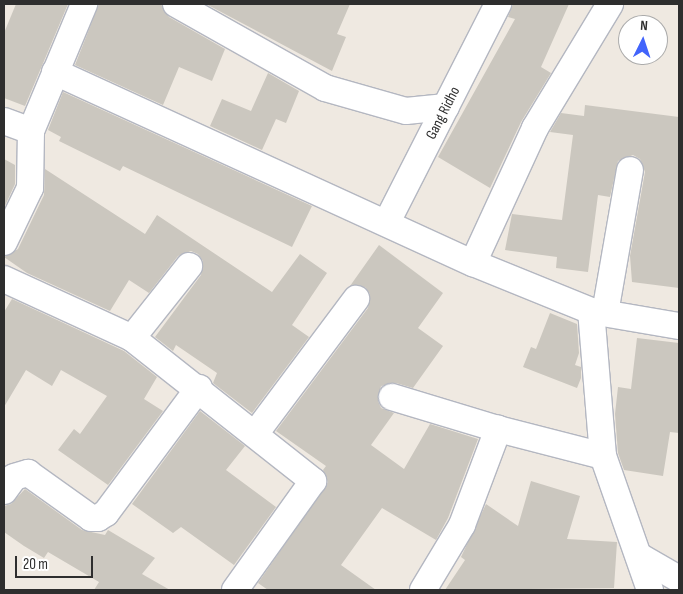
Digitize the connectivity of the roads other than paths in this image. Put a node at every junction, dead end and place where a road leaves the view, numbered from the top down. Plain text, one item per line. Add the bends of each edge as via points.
1 (84, 4) edge
2 (176, 4) edge
3 (498, 4) edge
4 (610, 4) edge
5 (55, 72) junction
6 (446, 107) junction
7 (4, 121) edge
8 (31, 131) junction
9 (630, 170) dead end
10 (387, 222) junction
11 (4, 242) edge
12 (473, 263) junction
13 (189, 266) dead end
14 (6, 283) edge
15 (356, 299) dead end
16 (598, 312) junction
17 (679, 326) edge
18 (132, 338) junction
19 (199, 388) junction
20 (392, 397) dead end
21 (498, 429) junction
22 (255, 434) junction
23 (603, 456) junction
24 (4, 491) edge
25 (638, 556) junction
26 (679, 579) edge
27 (240, 588) edge
28 (423, 590) edge
29 (650, 590) edge

1 - 5 street
2 - 6 street via 325,88 406,111
3 - 6 street, Gang Ridho
4 - 12 street via 535,128
5 - 8 street
5 - 10 street
6 - 10 street, Gang Ridho
7 - 8 street
8 - 11 street via 30,188
9 - 16 street
10 - 12 street
12 - 16 street
13 - 18 street
14 - 18 street
15 - 22 street
16 - 17 street
16 - 23 street
18 - 19 street
19 - 22 street
19 - 24 street via 106,513 98,518 91,518 28,472 14,477
20 - 21 street
21 - 23 street
21 - 28 street via 462,525
22 - 27 street via 313,481
23 - 25 street
25 - 26 street
25 - 29 street

